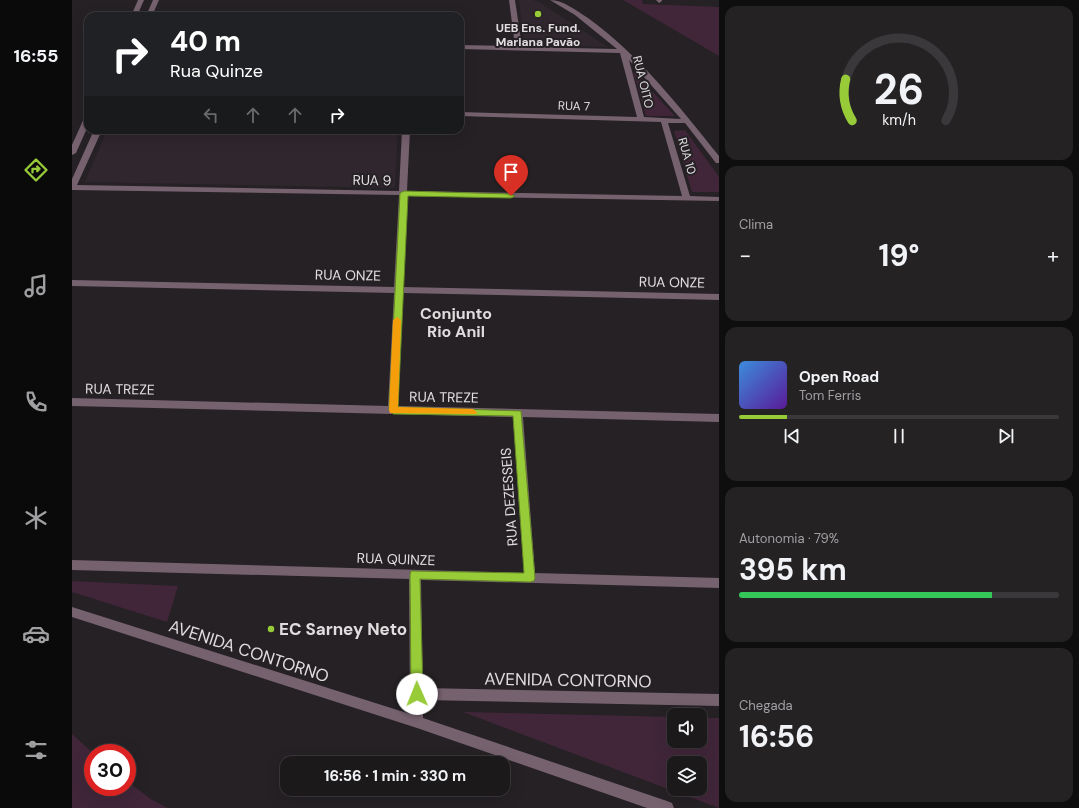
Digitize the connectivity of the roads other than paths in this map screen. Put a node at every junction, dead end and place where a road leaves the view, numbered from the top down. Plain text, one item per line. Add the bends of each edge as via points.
1 (141, 0) edge
2 (156, 0) edge
3 (512, 0) edge
4 (552, 0) edge
5 (136, 12) edge
6 (151, 12) edge
7 (464, 47) edge
8 (519, 48) junction
9 (623, 51) junction
10 (464, 114) edge
11 (641, 119) junction
12 (664, 120) junction
13 (687, 121) junction
14 (84, 127) edge
15 (96, 134) edge
16 (406, 134) edge
17 (72, 153) edge
18 (719, 161) edge
19 (72, 187) edge
20 (404, 193) junction
21 (687, 198) junction
22 (719, 199) edge
23 (72, 283) edge
24 (398, 290) junction
25 (719, 297) edge
26 (72, 402) edge
27 (393, 410) junction
28 (518, 413) junction
29 (719, 418) edge
30 (72, 565) edge
31 (415, 575) junction
32 (530, 578) junction
33 (719, 583) edge
34 (72, 612) edge
35 (417, 694) junction
36 (719, 700) edge
37 (417, 722) junction
38 (666, 808) edge

1 - 5 street
2 - 6 street
3 - 8 street
4 - 9 street via 581,17
7 - 8 street
8 - 9 street
9 - 11 street, RUA OITO
9 - 13 street via 656,83
10 - 11 street, RUA 7
11 - 12 street, RUA 7
12 - 13 street, RUA 7
12 - 21 street, RUA 10
13 - 18 street
14 - 17 street
15 - 19 street
16 - 20 street
19 - 20 street, RUA 9
20 - 21 street, RUA 9
20 - 24 street
21 - 22 street, RUA 9
23 - 24 street, RUA ONZE
24 - 25 street, RUA ONZE
24 - 27 street
26 - 27 street, RUA TREZE
27 - 28 street, RUA TREZE
28 - 29 street, RUA TREZE
28 - 32 street, RUA DEZESSEIS
30 - 31 street, RUA QUINZE
31 - 32 street, RUA QUINZE
31 - 35 street
32 - 33 street, RUA QUINZE
34 - 37 street, AVENIDA CONTORNO
35 - 36 street, AVENIDA CONTORNO
35 - 37 street
37 - 38 street, AVENIDA CONTORNO

